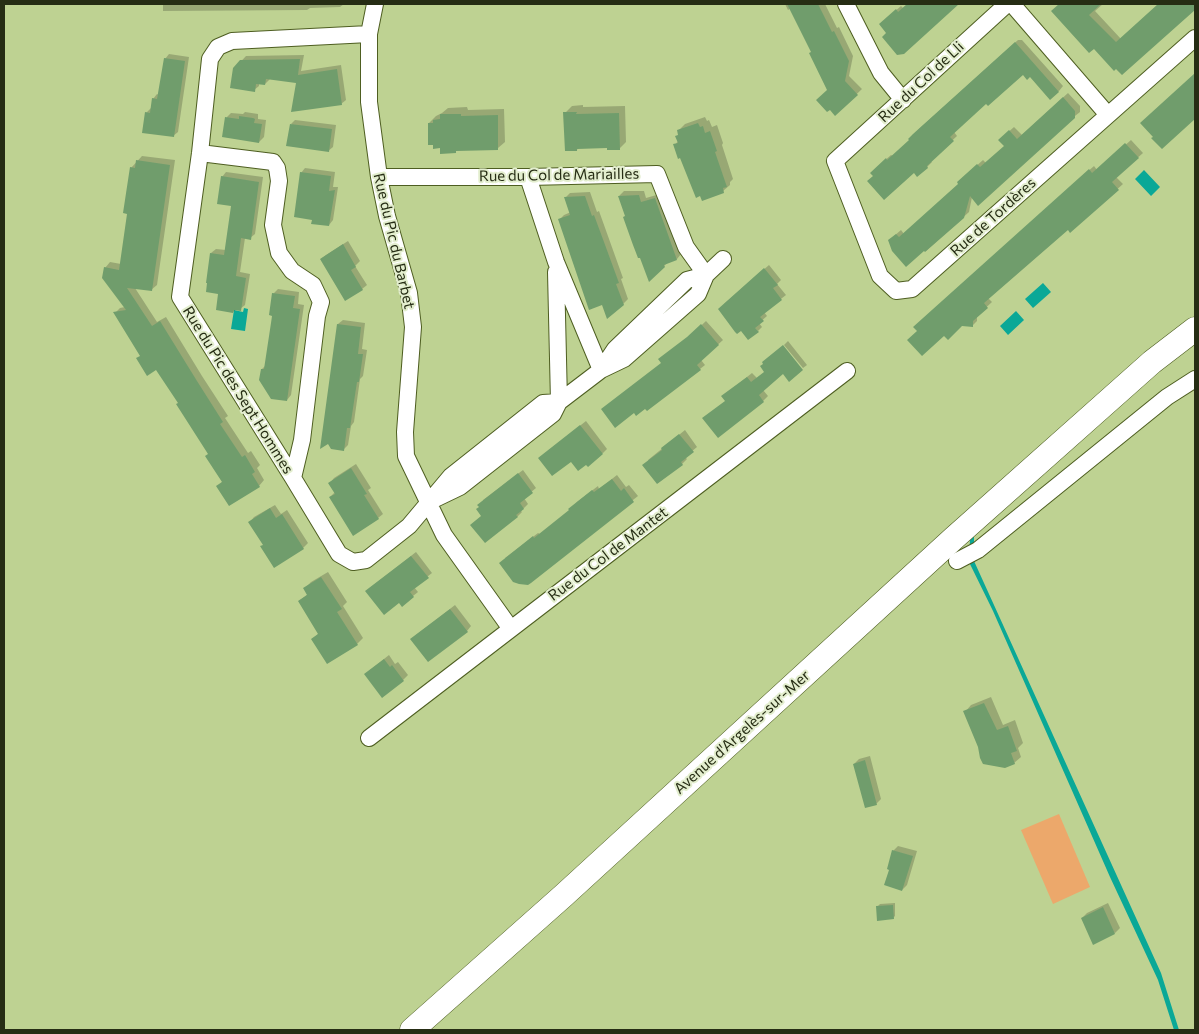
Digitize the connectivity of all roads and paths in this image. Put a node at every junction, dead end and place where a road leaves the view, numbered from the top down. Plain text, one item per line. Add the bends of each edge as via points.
1 (376, 4) edge
2 (846, 4) edge
3 (1006, 4) edge
4 (1012, 4) edge
5 (369, 34) junction
6 (1195, 38) edge
7 (903, 100) junction
8 (1108, 115) junction
9 (200, 153) junction
10 (836, 161) joint
11 (379, 177) junction
12 (528, 177) junction
13 (723, 259) dead end
14 (556, 262) junction
15 (706, 275) junction
16 (1195, 329) edge
17 (1195, 349) edge
18 (601, 370) junction
19 (847, 371) dead end
20 (1195, 379) edge
21 (559, 402) junction
22 (1072, 434) junction
23 (293, 478) junction
24 (428, 502) junction
25 (957, 561) dead end
26 (511, 629) junction
27 (369, 738) dead end
28 (412, 1030) edge

1 - 5 street, Rue du Pic du Barbet
2 - 7 street via 881,73
3 - 7 street, Rue du Col de Lli
4 - 8 street
5 - 9 street, Rue du Pic des Sept Hommes via 232,41 218,47 210,59
5 - 11 street, Rue du Pic du Barbet via 369,102
6 - 8 street, Rue de Tordères
7 - 10 street, Rue du Col de Lli
8 - 10 street, Rue de Tordères via 912,289 896,291 880,276
9 - 23 street, Rue du Pic des Sept Hommes via 180,298
9 - 23 street via 272,162 277,168 279,181 274,225 279,253 292,271 314,285 321,302 302,440
11 - 12 street, Rue du Col de Mariailles
11 - 24 street, Rue du Pic du Barbet via 386,216 408,293 413,327 406,456
12 - 14 street
12 - 15 street, Rue du Col de Mariailles via 657,174 686,246
13 - 15 street
14 - 18 street
14 - 21 street
15 - 18 street via 698,294 624,359
16 - 22 main road, Avenue d'Argelès-sur-Mer via 1152,362
17 - 22 main road, Avenue d'Argelès-sur-Mer
18 - 21 street
19 - 26 street, Rue du Col de Mantet
20 - 25 street via 1167,397 978,550
21 - 24 street via 553,414 460,487
22 - 28 main road, Avenue d'Argelès-sur-Mer
23 - 24 street, Rue du Pic des Sept Hommes via 339,554 353,562 366,560 402,532
24 - 26 street, Rue du Pic du Barbet via 444,535
26 - 27 street, Rue du Col de Mantet

